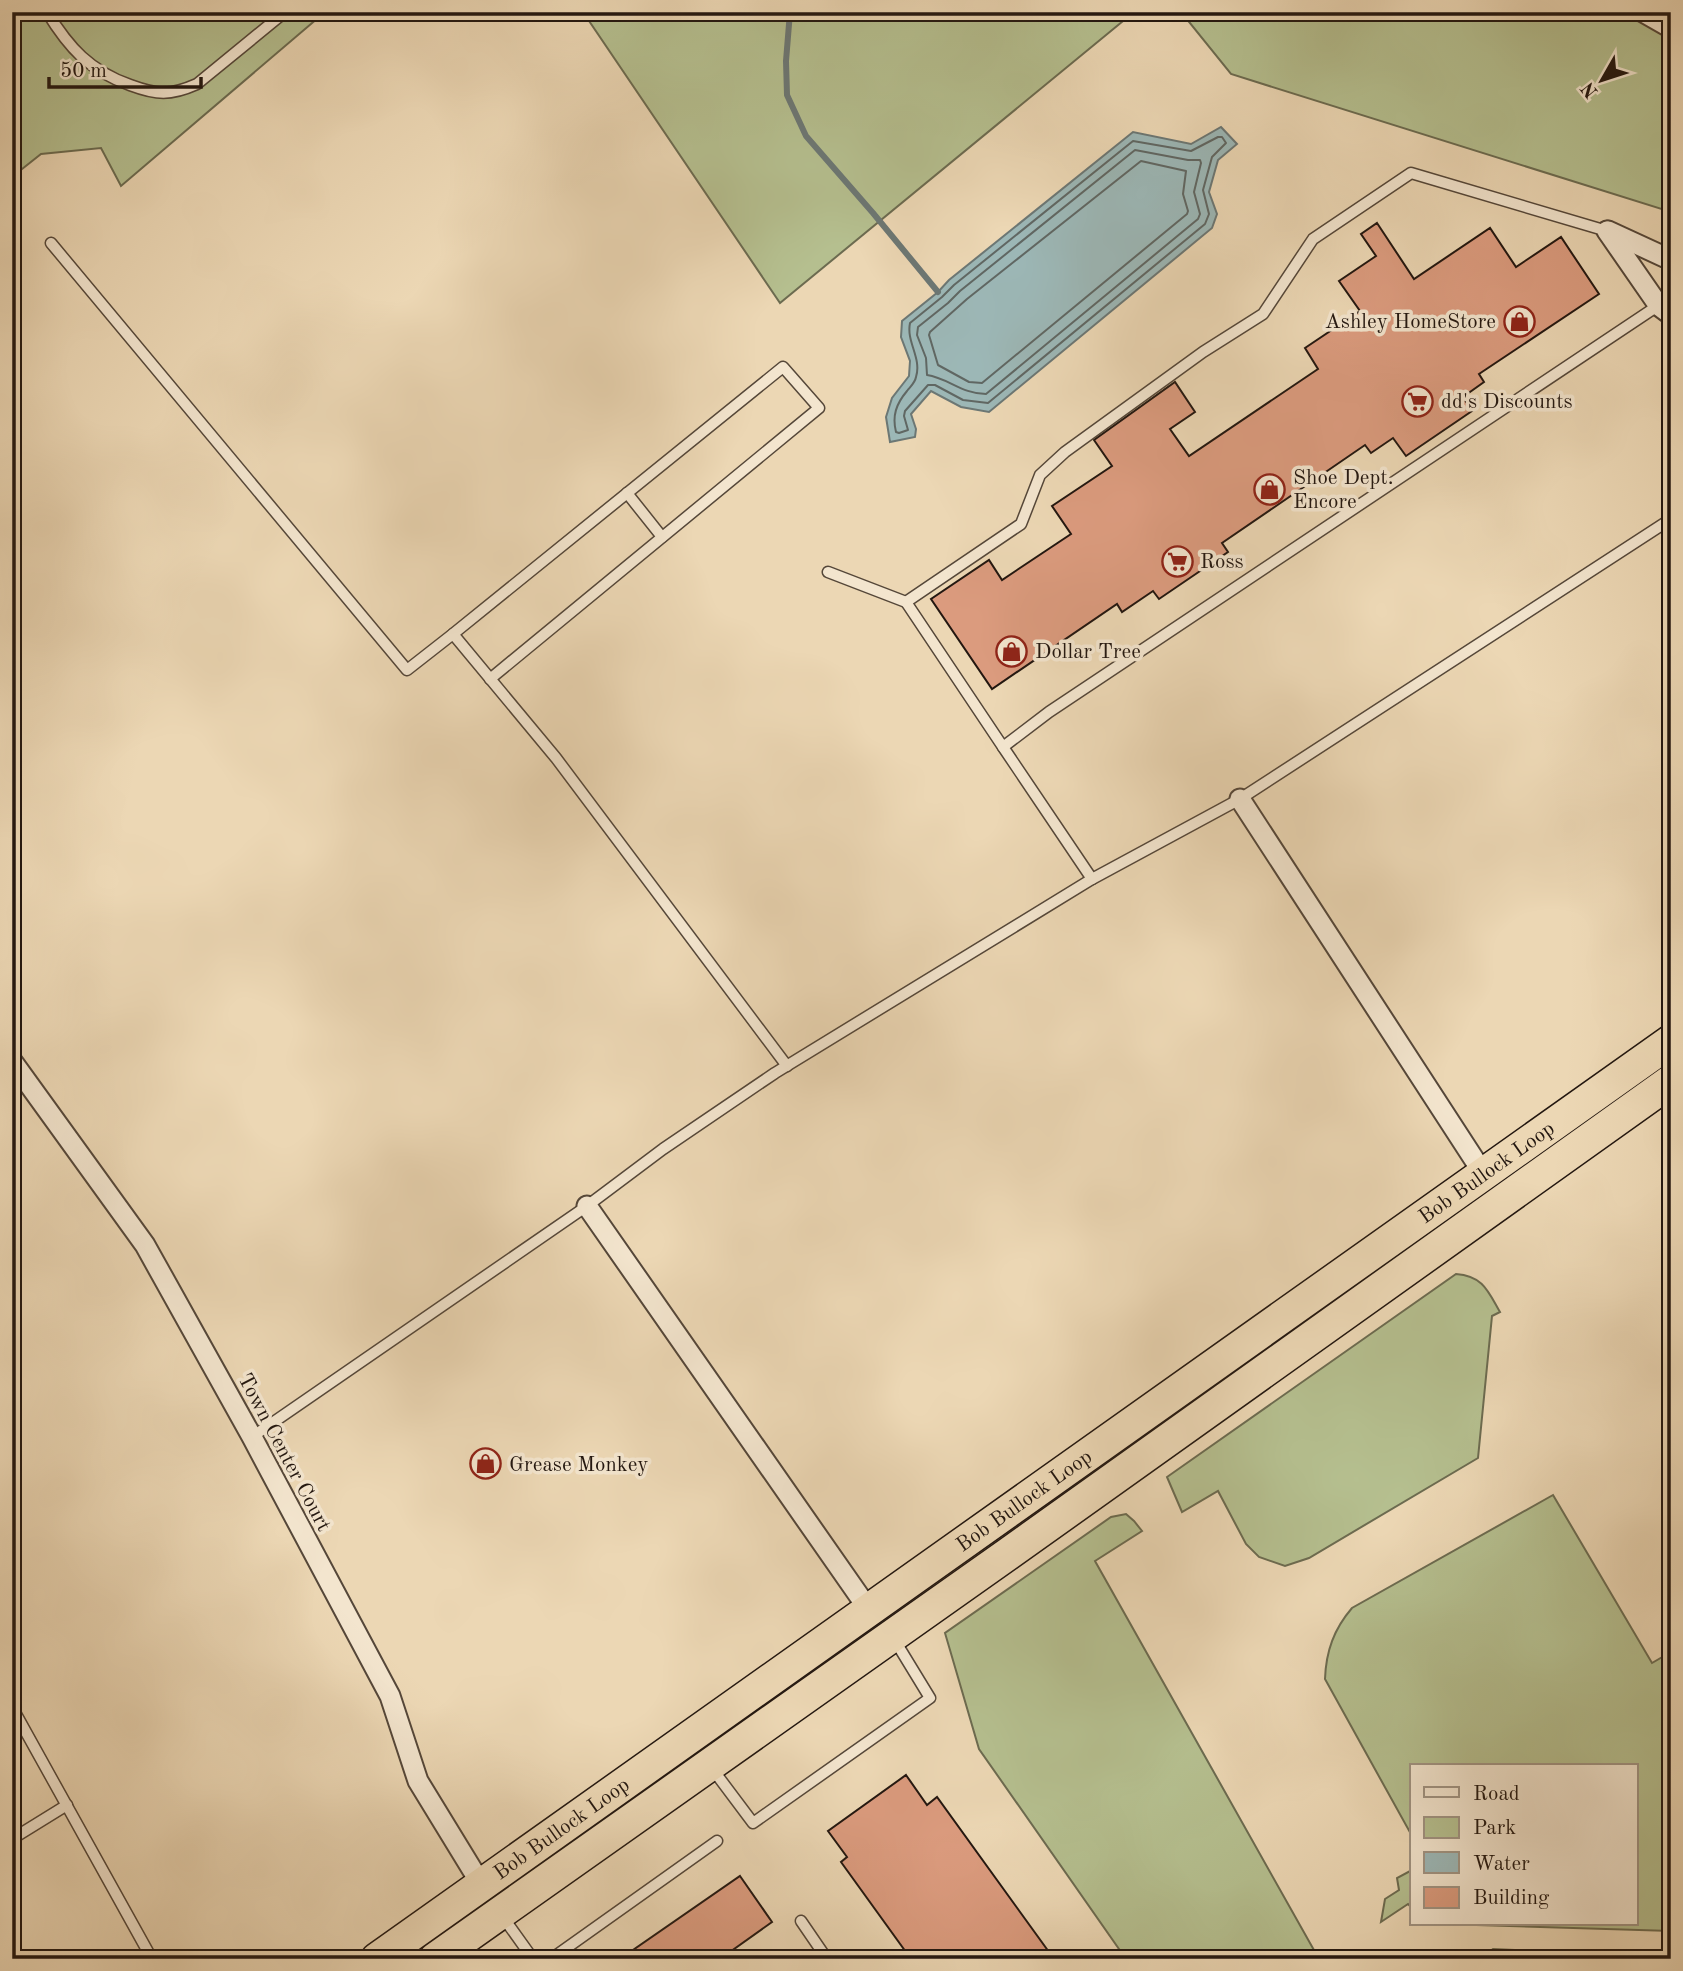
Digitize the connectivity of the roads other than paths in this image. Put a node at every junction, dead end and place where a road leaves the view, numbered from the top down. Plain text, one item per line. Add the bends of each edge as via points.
1 (47, 12) edge
2 (285, 12) edge
3 (1643, 12) edge
4 (1671, 29) edge
5 (1607, 231) junction
6 (51, 243) dead end
7 (1671, 260) edge
8 (1667, 306) edge
9 (627, 493) junction
10 (1671, 519) edge
11 (662, 537) junction
12 (828, 572) dead end
13 (906, 602) junction
14 (453, 634) junction
15 (490, 679) junction
16 (1003, 747) junction
17 (1240, 799) junction
18 (1092, 879) junction
19 (1671, 1041) edge
20 (12, 1061) edge
21 (787, 1066) junction
22 (1671, 1081) edge
23 (1483, 1172) junction
24 (587, 1206) junction
25 (252, 1437) junction
26 (1025, 1500) junction
27 (869, 1610) junction
28 (892, 1636) junction
29 (12, 1707) edge
30 (755, 1732) junction
31 (710, 1764) junction
32 (67, 1805) junction
33 (12, 1839) edge
34 (717, 1841) dead end
35 (481, 1884) junction
36 (500, 1912) junction
37 (801, 1921) dead end
38 (152, 1959) edge
39 (377, 1959) edge
40 (435, 1959) edge
41 (533, 1959) edge
42 (551, 1959) edge
43 (827, 1959) edge

1 - 2 lane via 71,47 96,71 152,93 181,91 197,84
3 - 4 street
5 - 7 street
5 - 8 street
5 - 13 lane via 1411,173 1313,239 1263,314 1065,452 1040,475 1021,524
6 - 14 lane via 407,670
8 - 16 lane via 1049,712
9 - 11 lane
9 - 11 lane via 783,367 819,408
9 - 14 lane
10 - 17 lane
11 - 15 lane
12 - 13 lane
13 - 16 lane
14 - 15 lane
15 - 21 lane via 556,758
16 - 18 lane
17 - 18 lane
17 - 23 street
18 - 21 lane
19 - 23 highway, Bob Bullock Loop
20 - 25 street, Town Center Court via 145,1245
21 - 24 lane
22 - 28 highway, Bob Bullock Loop
23 - 26 highway, Bob Bullock Loop
24 - 25 lane
24 - 27 street
25 - 35 street, Town Center Court via 390,1696 418,1781
26 - 27 highway, Bob Bullock Loop
26 - 28 highway via 900,1611 893,1619
27 - 30 highway via 859,1637 783,1694
27 - 35 highway, Bob Bullock Loop
28 - 30 highway, Bob Bullock Loop
28 - 31 lane via 930,1698 753,1823
29 - 32 lane
30 - 31 highway, Bob Bullock Loop
31 - 36 highway, Bob Bullock Loop
32 - 33 lane
32 - 38 lane
34 - 42 lane
35 - 39 highway, Bob Bullock Loop
36 - 40 highway, Bob Bullock Loop
36 - 41 lane
37 - 43 lane

